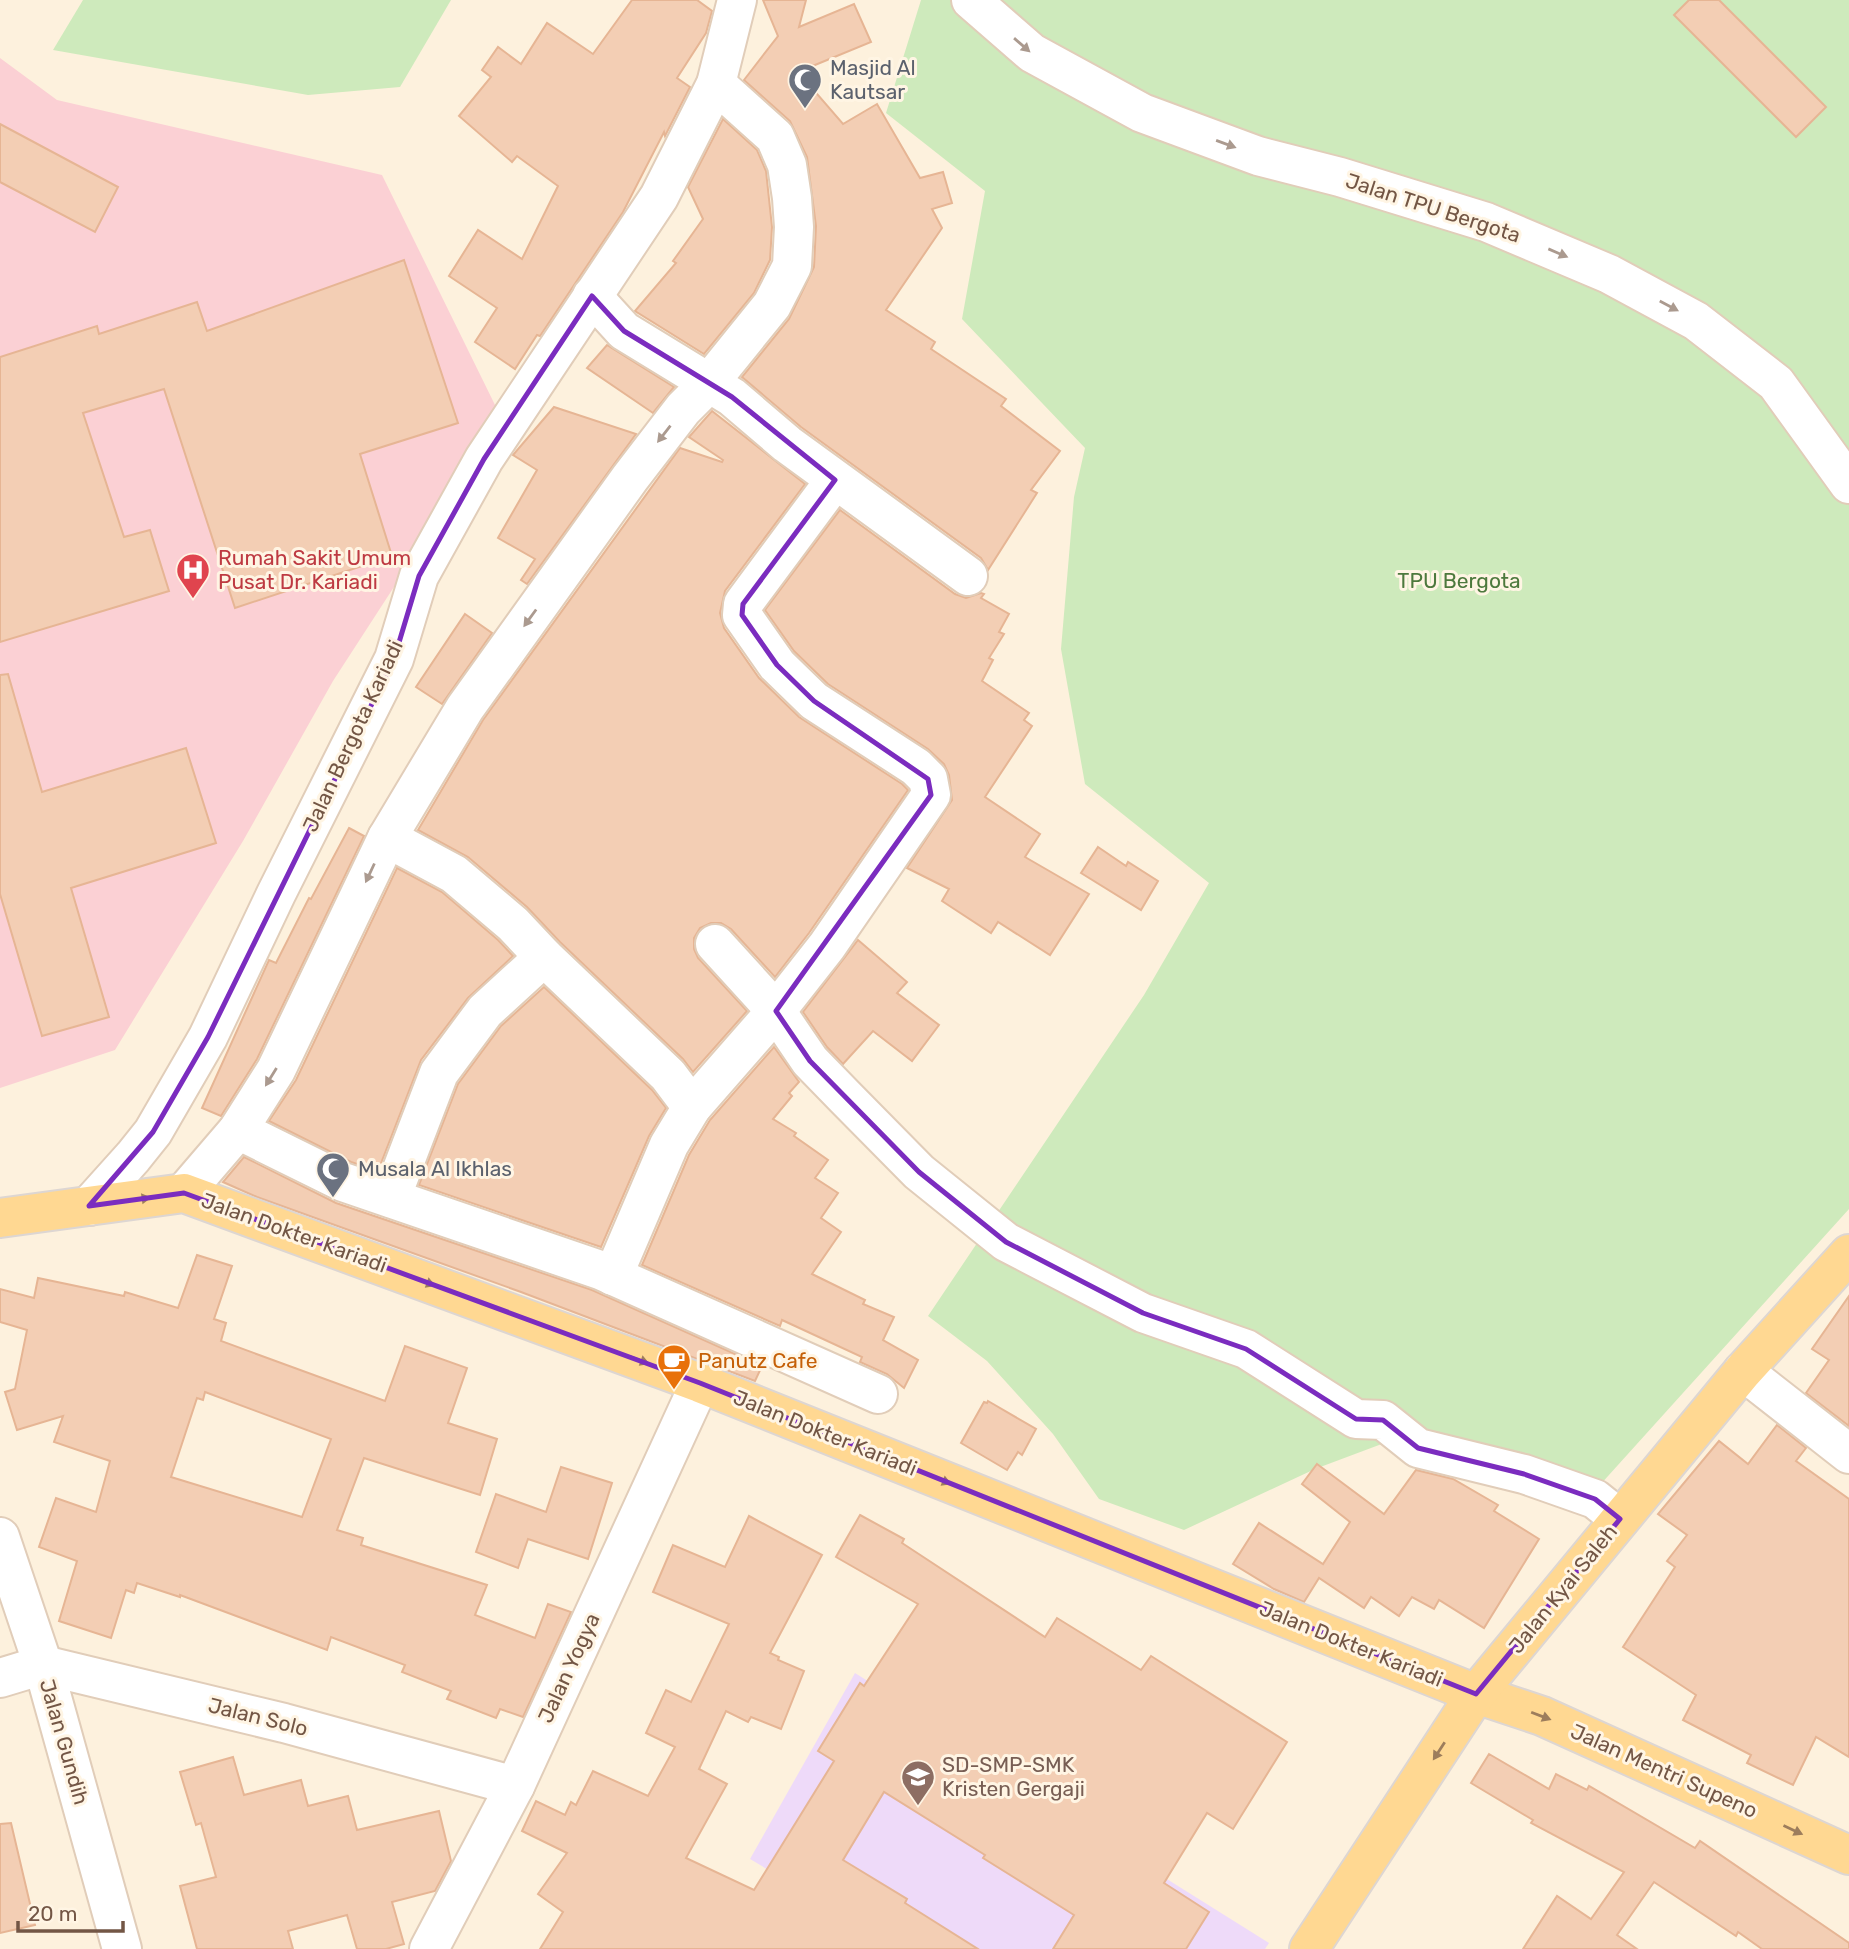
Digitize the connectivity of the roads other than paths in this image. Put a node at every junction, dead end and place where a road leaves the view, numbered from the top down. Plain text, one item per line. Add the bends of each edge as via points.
1 (737, 0) edge
2 (971, 0) edge
3 (716, 84) junction
4 (592, 296) junction
5 (709, 383) junction
6 (835, 480) junction
7 (1849, 484) edge
8 (968, 576) dead end
9 (387, 838) junction
10 (715, 944) dead end
11 (544, 957) junction
12 (776, 1011) junction
13 (692, 1107) junction
14 (238, 1130) junction
15 (184, 1193) junction
16 (390, 1198) junction
17 (89, 1206) junction
18 (0, 1218) edge
19 (1849, 1254) edge
20 (613, 1276) junction
21 (1743, 1371) junction
22 (700, 1383) junction
23 (878, 1394) dead end
24 (1849, 1454) edge
25 (1620, 1519) junction
26 (0, 1537) edge
27 (43, 1665) junction
28 (0, 1678) edge
29 (1476, 1694) junction
30 (515, 1786) junction
31 (1849, 1855) edge
32 (122, 1949) edge
33 (429, 1949) edge
34 (1309, 1949) edge

1 - 3 street, Jalan Bergota Kariadi
2 -> 7 street, Jalan TPU Bergota via 1032,53 1142,113 1258,156 1486,222 1609,274 1696,321 1776,383
3 - 4 street, Jalan Bergota Kariadi via 659,197
3 - 5 street via 775,137 787,166 794,227 792,266 772,305
4 - 5 street via 624,331
4 - 17 street, Jalan Bergota Kariadi via 484,459 419,576 394,659 208,1037 153,1132
5 - 6 street
5 -> 9 street via 629,478 465,708
6 - 8 street
6 - 12 street via 743,604 742,615 777,665 814,701 916,767 929,779 931,795 852,912
9 - 11 street via 454,874
9 -> 14 street via 276,1070
10 - 12 street
11 - 13 street via 667,1075
11 - 16 street via 485,1011 439,1073
12 - 13 street
12 - 25 street via 810,1061 919,1172 1006,1241 1143,1313 1245,1349 1356,1419 1382,1420 1418,1448 1524,1474 1595,1499
13 - 20 street via 669,1145
14 - 15 street
14 - 16 street via 343,1182
17 -> 15 main road, Jalan Dokter Kariadi
15 -> 22 main road, Jalan Dokter Kariadi
16 - 20 street
17 - 18 main road, Jalan Dokter Kariadi
19 - 21 main road, Jalan Kyai Saleh
20 - 23 street
21 - 24 street
21 - 25 main road, Jalan Kyai Saleh
22 -> 29 main road, Jalan Dokter Kariadi
22 - 30 street, Jalan Yogya
25 - 29 main road, Jalan Kyai Saleh
26 - 27 street, Jalan Gundih
27 - 28 street
27 - 30 street, Jalan Solo via 284,1723
27 - 32 street, Jalan Gundih
29 -> 31 main road, Jalan Mentri Supeno via 1542,1716
29 -> 34 main road, Jalan Kyai Saleh
30 - 33 street, Jalan Yogya

